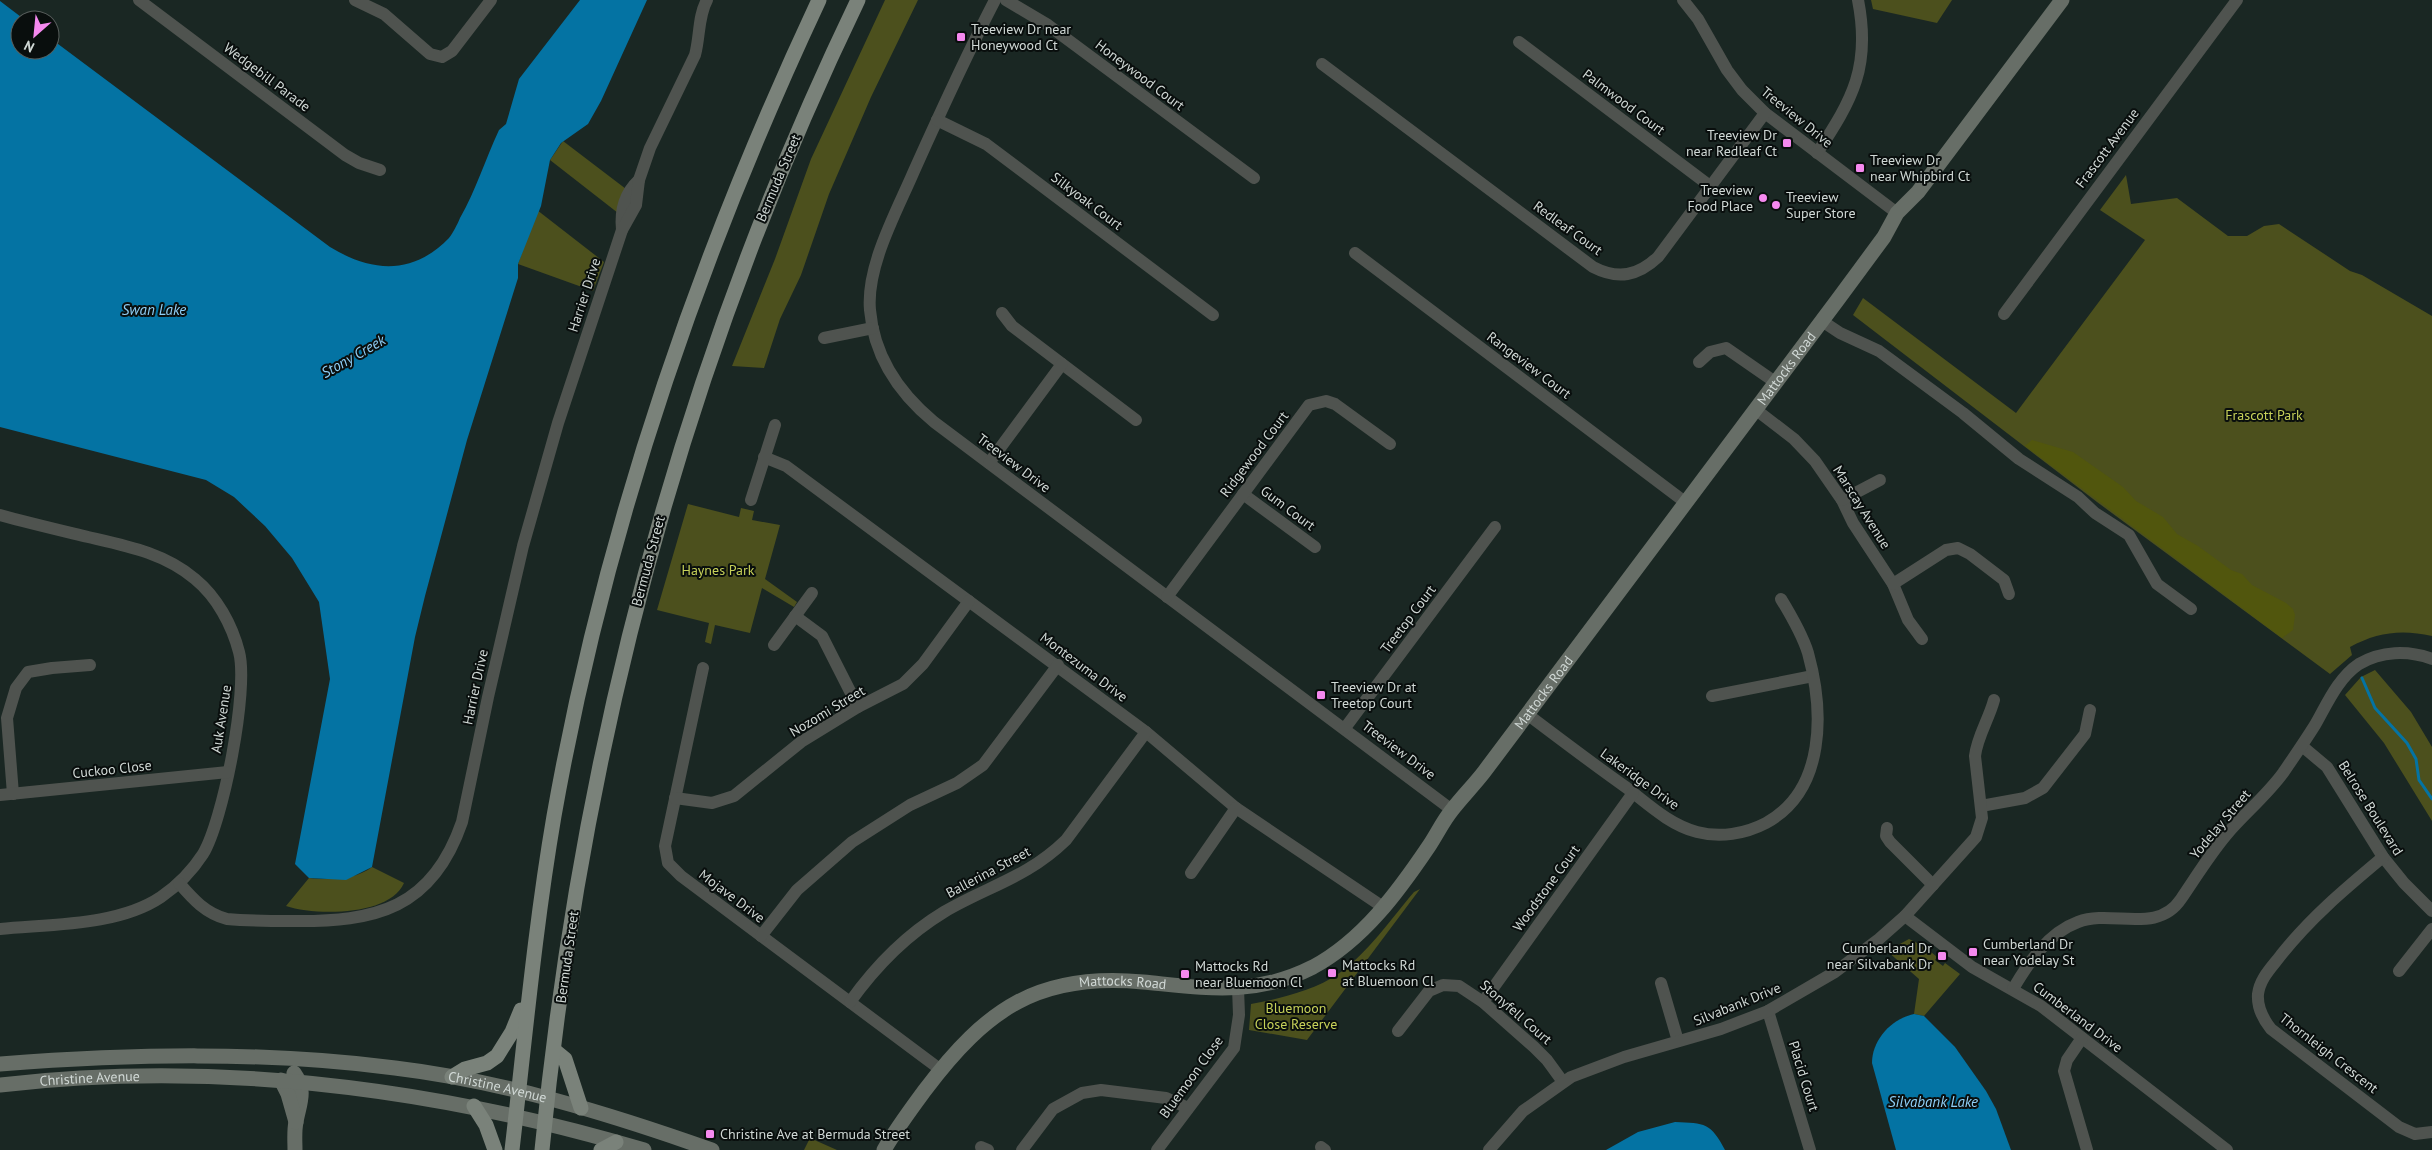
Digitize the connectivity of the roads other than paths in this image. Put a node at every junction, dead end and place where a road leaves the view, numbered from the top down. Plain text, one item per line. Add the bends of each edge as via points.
1 (139, 0) edge
2 (355, 0) edge
3 (490, 0) edge
4 (707, 0) edge
5 (819, 0) edge
6 (858, 0) edge
7 (995, 0) edge
8 (1006, 0) edge
9 (1683, 0) edge
10 (1858, 0) edge
11 (2062, 0) edge
12 (2237, 0) edge
13 (1519, 42) dead end
14 (1322, 64) dead end
15 (1765, 113) junction
16 (937, 120) junction
17 (1817, 153) junction
18 (380, 170) dead end
19 (1254, 178) dead end
20 (1710, 186) junction
21 (1896, 213) junction
22 (1355, 253) dead end
23 (1002, 313) dead end
24 (2004, 314) dead end
25 (1213, 315) dead end
26 (1822, 321) junction
27 (873, 328) junction
28 (824, 338) dead end
29 (1699, 362) dead end
30 (1062, 364) junction
31 (1775, 382) junction
32 (1755, 409) junction
33 (1136, 420) dead end
34 (774, 425) dead end
35 (1390, 444) dead end
36 (764, 457) junction
37 (989, 463) junction
38 (1880, 480) dead end
39 (1243, 494) junction
40 (750, 500) dead end
41 (1842, 500) junction
42 (1685, 502) junction
43 (0, 515) edge
44 (1495, 527) dead end
45 (1315, 547) dead end
46 (1893, 584) junction
47 (812, 593) dead end
48 (2009, 594) dead end
49 (1167, 597) junction
50 (1782, 599) dead end
51 (969, 601) junction
52 (2191, 609) dead end
53 (796, 616) junction
54 (1922, 639) dead end
55 (774, 645) dead end
56 (2432, 659) edge
57 (1058, 665) junction
58 (90, 666) dead end
59 (703, 668) dead end
60 (1813, 676) junction
61 (1712, 696) dead end
62 (1994, 700) dead end
63 (858, 708) junction
64 (2090, 710) dead end
65 (1527, 714) junction
66 (1345, 728) junction
67 (1146, 732) junction
68 (2302, 746) junction
69 (228, 772) junction
70 (1633, 793) junction
71 (13, 794) junction
72 (0, 795) edge
73 (675, 798) junction
74 (1981, 806) junction
75 (1236, 808) junction
76 (1452, 810) junction
77 (1887, 828) dead end
78 (2383, 858) junction
79 (1191, 873) dead end
80 (179, 883) junction
81 (1933, 885) junction
82 (1383, 907) junction
83 (2432, 911) edge
84 (1905, 916) junction
85 (0, 929) edge
86 (2432, 929) edge
87 (761, 936) junction
88 (2399, 971) dead end
89 (1661, 983) dead end
90 (1238, 988) junction
91 (2013, 989) junction
92 (528, 1000) junction
93 (850, 1002) junction
94 (1483, 1002) junction
95 (1768, 1011) junction
96 (1398, 1031) dead end
97 (2082, 1038) junction
98 (1678, 1042) junction
99 (554, 1050) junction
100 (121, 1056) junction
101 (275, 1058) junction
102 (0, 1064) edge
103 (941, 1070) junction
104 (170, 1075) junction
105 (452, 1077) junction
106 (281, 1080) junction
107 (299, 1082) junction
108 (1563, 1082) junction
109 (0, 1085) edge
110 (518, 1092) junction
111 (548, 1100) junction
112 (474, 1106) junction
113 (581, 1108) junction
114 (1188, 1108) junction
115 (516, 1115) junction
116 (296, 1122) junction
117 (545, 1122) junction
118 (2432, 1132) edge
119 (616, 1142) junction
120 (295, 1150) edge
121 (495, 1150) edge
122 (512, 1150) edge
123 (542, 1150) edge
124 (601, 1150) edge
125 (644, 1150) edge
126 (712, 1150) edge
127 (884, 1150) edge
128 (1022, 1150) edge
129 (1157, 1150) edge
130 (1489, 1150) edge
131 (1810, 1150) edge
132 (2087, 1150) edge
133 (2227, 1150) edge

1 - 18 street, Wedgebill Parade via 345,155
2 - 3 street via 384,14 436,57 446,56
4 - 80 street, Harrier Drive via 702,9 695,55 650,148 639,180 625,201 620,219 622,230 558,423 523,546 462,822 452,847 438,870 412,895 382,912 351,920 227,919 203,908
5 - 92 main road via 714,243 636,474 600,604 570,734 546,865
6 - 99 main road, Bermuda Street via 799,127 749,250 708,363 653,540 618,674 594,792
7 - 16 street, Treeview Drive
8 - 19 street, Honeywood Court via 1055,30
9 - 15 street, Treeview Drive via 1698,18 1737,84
10 - 17 street via 1863,32 1858,79 1849,102
11 - 21 street, Mattocks Road via 1918,192
12 - 24 street, Frascott Avenue
13 - 20 street, Palmwood Court
14 - 20 street, Redleaf Court via 1601,271 1632,274 1649,265
15 - 17 street, Treeview Drive
15 - 20 street, Redleaf Court
16 - 25 street, Silkyoak Court via 986,144
16 - 27 street, Treeview Drive via 892,220 877,263 871,288
17 - 21 street, Treeview Drive
21 - 26 street, Mattocks Road via 1884,237
22 - 42 street, Rangeview Court
23 - 30 street via 1012,326
26 - 31 street, Mattocks Road
26 - 52 street via 1879,351 2019,458 2129,535 2157,584
27 - 28 street
27 - 37 street, Treeview Drive via 880,354 912,403
29 - 31 street via 1710,352 1726,348
30 - 33 street
30 - 37 street
31 - 32 street, Mattocks Road
32 - 41 street, Marscay Avenue via 1802,446
32 - 42 street, Mattocks Road
34 - 36 street
35 - 39 street, Ridgewood Court via 1335,404 1326,401 1313,403
36 - 40 street
36 - 51 street, Montezuma Drive via 786,466
37 - 49 street, Treeview Drive
38 - 41 street
39 - 45 street, Gum Court
39 - 49 street, Ridgewood Court
41 - 46 street, Marscay Avenue via 1853,523
42 - 65 street, Mattocks Road
43 - 69 street, Auk Avenue via 156,555 183,569 210,593 225,616 240,654 240,704
44 - 66 street, Treetop Court
46 - 48 street via 1946,550 1958,548 2004,580
46 - 54 street, Marscay Avenue via 1908,620
47 - 53 street
49 - 66 street, Treeview Drive
50 - 60 street, Lakeridge Drive via 1808,652
51 - 57 street, Montezuma Drive
51 - 63 street, Nozomi Street via 913,676 891,692
53 - 55 street
53 - 63 street via 822,636
56 - 68 street, Yodelay Street via 2404,652 2380,655 2360,663 2341,681
57 - 67 street, Montezuma Drive
57 - 87 street via 983,765 957,783 910,805 852,842 798,890
58 - 71 street via 28,672 16,688 7,718
59 - 73 street, Mojave Drive
60 - 61 street
60 - 70 street, Lakeridge Drive via 1818,702 1813,763 1804,785 1780,814 1761,826 1741,832 1721,835 1699,833 1666,818
62 - 74 street, Silvabank Drive via 1976,746
63 - 73 street, Nozomi Street via 801,742 726,800 703,804
64 - 74 street via 2085,734 2043,788 2024,798
65 - 70 street, Lakeridge Drive
65 - 76 street, Mattocks Road
66 - 76 street, Treeview Drive
67 - 75 street, Montezuma Drive
67 - 93 street, Ballerina Street via 1066,840 1053,852 1024,873 961,903 923,926 874,971
68 - 78 street, Belrose Boulevard via 2327,767
68 - 91 street, Yodelay Street via 2276,782 2217,847 2166,914 2150,919 2095,918 2074,924 2040,950
69 - 71 street, Cuckoo Close
69 - 80 street, Auk Avenue via 211,838 196,865
70 - 94 street, Woodstone Court
71 - 72 street, Cuckoo Close
73 - 87 street, Mojave Drive via 665,846 668,863
74 - 81 street, Silvabank Drive via 1982,823 1976,837
75 - 79 street
75 - 82 street, Montezuma Drive
76 - 82 street, Mattocks Road
77 - 81 street via 1886,836 1890,842
78 - 83 street, Belrose Boulevard
78 - 118 street, Thornleigh Crescent via 2324,906 2297,934 2264,976 2258,1003 2271,1029 2399,1127 2415,1134
80 - 85 street, Auk Avenue via 161,897 131,912 108,918
81 - 84 street, Silvabank Drive
82 - 90 street, Mattocks Road via 1346,946 1312,967 1275,982
84 - 91 street, Cumberland Drive via 1958,958
84 - 95 street, Silvabank Drive via 1847,964
86 - 88 street
87 - 93 street, Mojave Drive
89 - 98 street
90 - 103 street, Mattocks Road via 1090,980 1049,989 1012,1004 980,1027
90 - 114 street, Bluemoon Close via 1239,1015 1234,1048
91 - 97 street, Cumberland Drive
92 - 105 main road via 509,1040 497,1056
92 - 110 main road
93 - 103 street, Mojave Drive
94 - 96 street, Stonyfell Court via 1459,986 1434,987
94 - 108 street, Stonyfell Court via 1540,1052
95 - 98 street, Silvabank Drive
95 - 131 street, Placid Court
97 - 132 street via 2067,1060 2064,1071
97 - 133 street, Cumberland Drive
98 - 108 street, Silvabank Drive via 1597,1066
99 - 111 main road, Bermuda Street
99 - 113 main road via 565,1059
100 - 101 street, Christine Avenue
100 - 102 street, Christine Avenue
100 - 104 street via 117,1062 120,1068 150,1069
101 - 105 street, Christine Avenue via 372,1065
101 - 107 street
103 - 127 street, Mattocks Road
104 - 106 street, Christine Avenue
104 - 109 street, Christine Avenue via 58,1079
105 - 110 street, Christine Avenue
106 - 107 street, Christine Avenue
106 - 116 street
107 - 112 street, Christine Avenue via 393,1092
107 - 116 street via 302,1101
108 - 130 street, Silvabank Drive via 1523,1111
110 - 111 street, Christine Avenue
110 - 115 main road
111 - 113 street, Christine Avenue
111 - 117 main road, Bermuda Street
112 - 115 street, Christine Avenue
112 - 121 main road via 486,1125
113 - 126 street, Christine Avenue
114 - 128 street via 1166,1098 1101,1090 1082,1093 1053,1109
114 - 129 street, Bluemoon Close
115 - 117 street, Christine Avenue
115 - 122 main road
116 - 120 street
117 - 119 street, Christine Avenue
117 - 123 main road, Bermuda Street
119 - 124 main road
119 - 125 street, Christine Avenue

